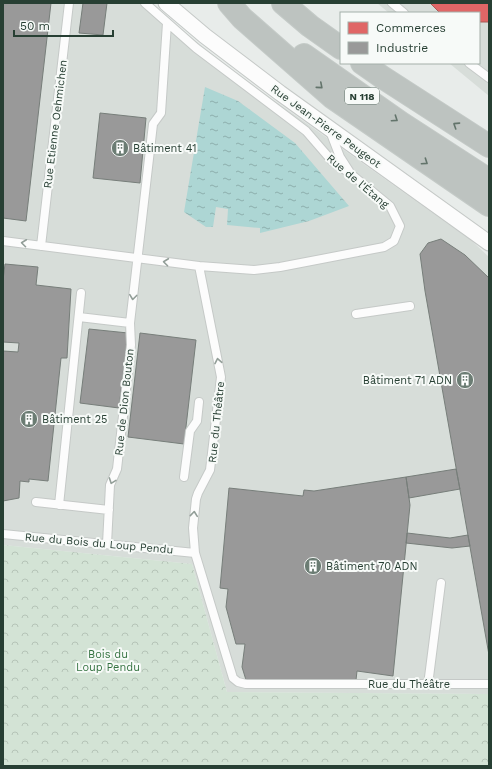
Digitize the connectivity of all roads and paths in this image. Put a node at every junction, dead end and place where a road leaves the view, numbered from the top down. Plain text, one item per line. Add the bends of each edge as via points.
1 (69, 3) edge
2 (145, 3) edge
3 (166, 3) edge
4 (229, 3) edge
5 (241, 3) edge
6 (283, 3) edge
7 (288, 3) edge
8 (392, 3) edge
9 (403, 12) edge
10 (167, 23) junction
11 (310, 26) junction
12 (340, 47) edge
13 (363, 64) edge
14 (470, 64) edge
15 (489, 78) edge
16 (329, 129) junction
17 (489, 146) edge
18 (351, 174) junction
19 (489, 180) edge
20 (489, 205) edge
21 (3, 241) edge
22 (489, 243) edge
23 (41, 246) junction
24 (138, 258) junction
25 (200, 266) junction
26 (81, 293) dead end
27 (410, 306) dead end
28 (356, 314) dead end
29 (78, 317) junction
30 (130, 323) junction
31 (199, 402) dead end
32 (184, 477) dead end
33 (36, 502) dead end
34 (60, 504) junction
35 (109, 510) junction
36 (3, 534) edge
37 (107, 544) junction
38 (194, 553) junction
39 (441, 583) dead end
40 (489, 684) edge
41 (428, 685) junction

1 - 23 lane, Rue Etienne Oehmichen
2 - 10 lane, Rue de l'Étang
3 - 16 street, Rue Jean-Pierre Peugeot via 205,36
4 -> 20 highway via 242,18 332,97
5 -> 19 highway, N 118 via 304,56 401,124
6 - 11 highway
7 - 11 highway
8 - 9 lane
10 - 18 lane, Rue de l'Étang via 306,131 332,161
10 - 24 lane, Rue de Dion Bouton via 161,113 153,124
11 - 12 highway
17 -> 13 highway, N 118
14 - 15 lane
16 - 18 lane via 340,157
16 - 22 street, Rue Jean-Pierre Peugeot
18 - 25 lane, Rue de l'Étang via 390,206 400,226 394,241 384,247 280,267 254,270
23 -> 21 lane
23 - 24 lane
25 -> 24 lane
24 -> 30 lane, Rue de Dion Bouton
38 -> 25 lane, Rue du Théâtre via 196,499 210,470 221,377
26 - 29 lane
27 - 28 lane
29 - 30 lane
29 - 34 lane
30 -> 35 lane, Rue de Dion Bouton via 130,352 117,469 110,484
31 - 32 lane via 197,421 190,431
33 - 34 lane
34 - 35 lane
35 - 37 lane, Rue de Dion Bouton
36 - 37 lane, Rue du Bois du Loup Pendu
37 - 38 lane, Rue du Bois du Loup Pendu
38 - 41 lane, Rue du Théâtre via 233,678 238,682
39 - 41 lane
40 - 41 lane, Rue du Théâtre

